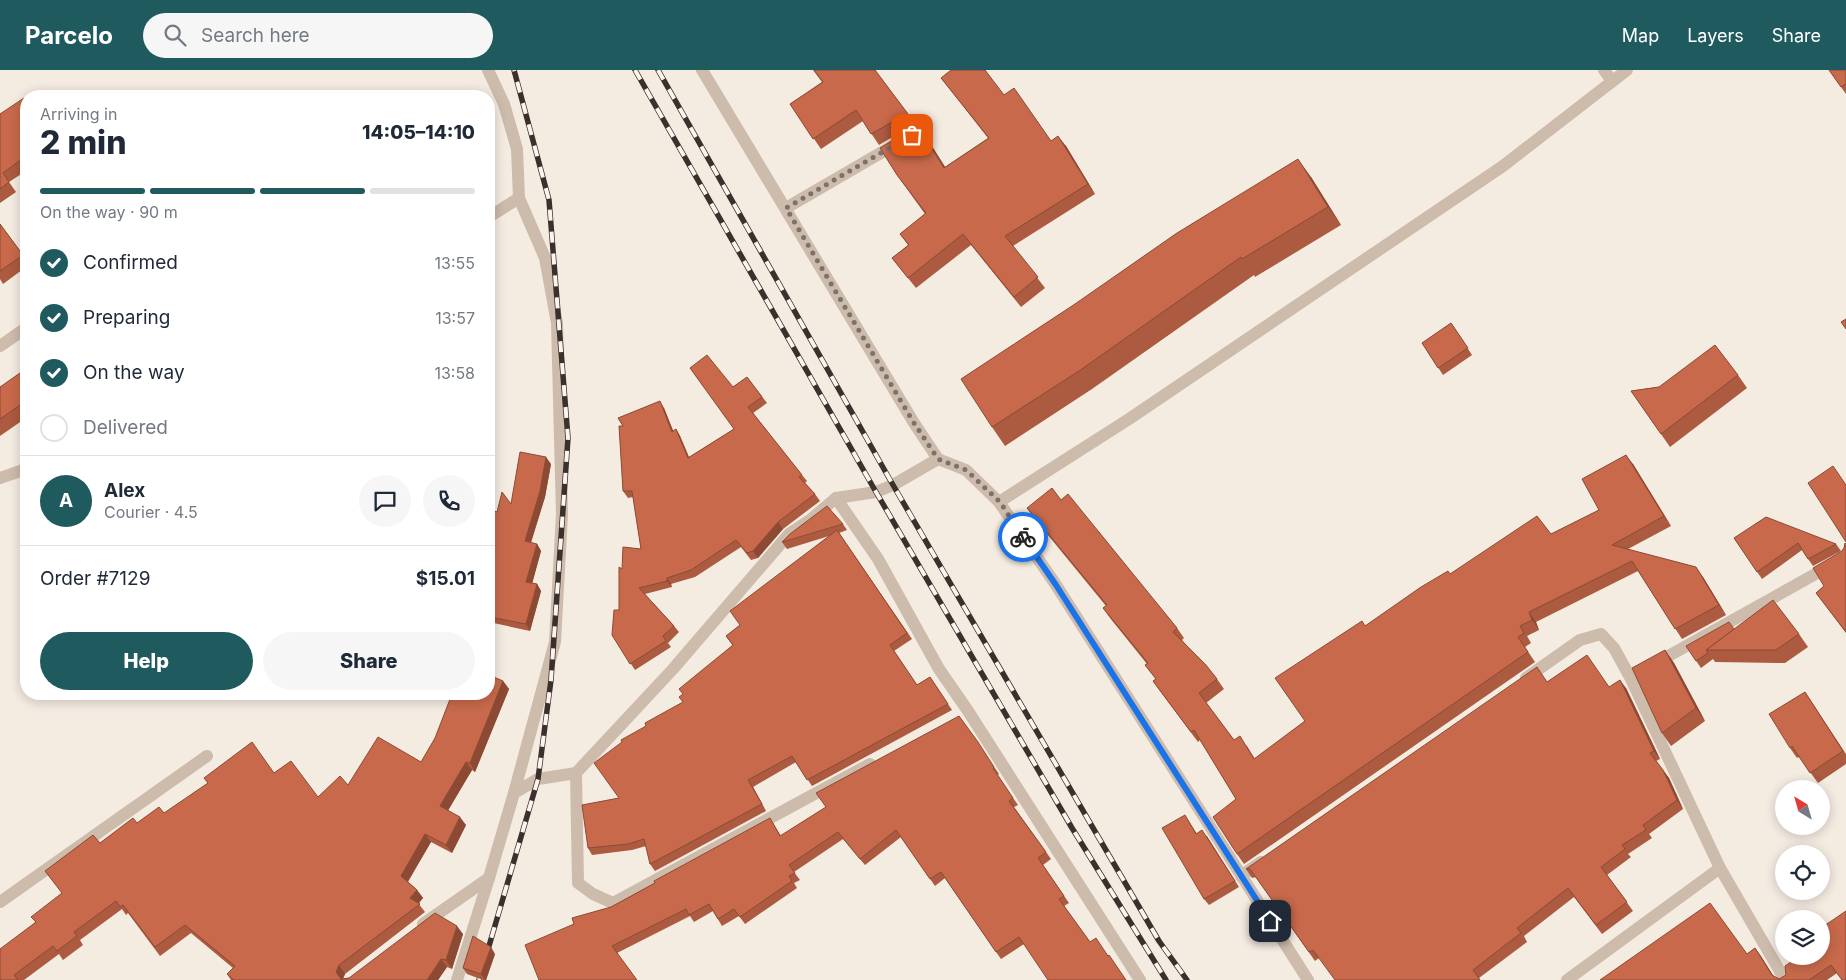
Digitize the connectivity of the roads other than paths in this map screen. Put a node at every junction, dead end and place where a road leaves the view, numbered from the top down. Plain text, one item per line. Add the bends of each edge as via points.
1 (488, 70) edge
2 (702, 70) edge
3 (1604, 70) edge
4 (1627, 70) edge
5 (1612, 81) junction
6 (904, 140) edge
7 (519, 198) junction
8 (786, 208) junction
9 (495, 213) edge
10 (20, 332) edge
11 (0, 346) edge
12 (938, 459) junction
13 (20, 471) edge
14 (0, 478) edge
15 (836, 498) junction
16 (1000, 502) junction
17 (1846, 557) edge
18 (1630, 677) junction
19 (1515, 685) edge
20 (207, 756) dead end
21 (882, 758) edge
22 (576, 773) junction
23 (514, 793) junction
24 (1273, 854) edge
25 (1720, 868) junction
26 (1241, 876) junction
27 (489, 878) junction
28 (0, 902) edge
29 (411, 933) edge
30 (457, 980) edge
31 (1140, 980) edge
32 (1308, 980) edge
33 (1567, 980) edge
34 (1785, 980) edge

1 - 7 street via 504,104 517,149
2 - 8 street
3 - 5 street
4 - 5 street
5 - 16 street via 1503,166 1129,419
6 - 8 street
7 - 9 street
7 - 23 street via 545,258 557,323 562,514 555,642
8 - 12 street
10 - 11 street
12 - 15 street via 876,492
12 - 16 street via 966,470
13 - 14 street
15 - 22 street via 789,534 673,669
15 - 31 street via 878,559 964,714
16 - 26 street
17 - 18 street
18 - 19 street via 1614,648 1601,634 1580,640
18 - 25 street
20 - 28 street
21 - 22 street via 613,904 578,882
22 - 23 street via 538,779
23 - 27 street
24 - 26 street
25 - 33 street
25 - 34 street
26 - 32 street
27 - 29 street
27 - 30 street

